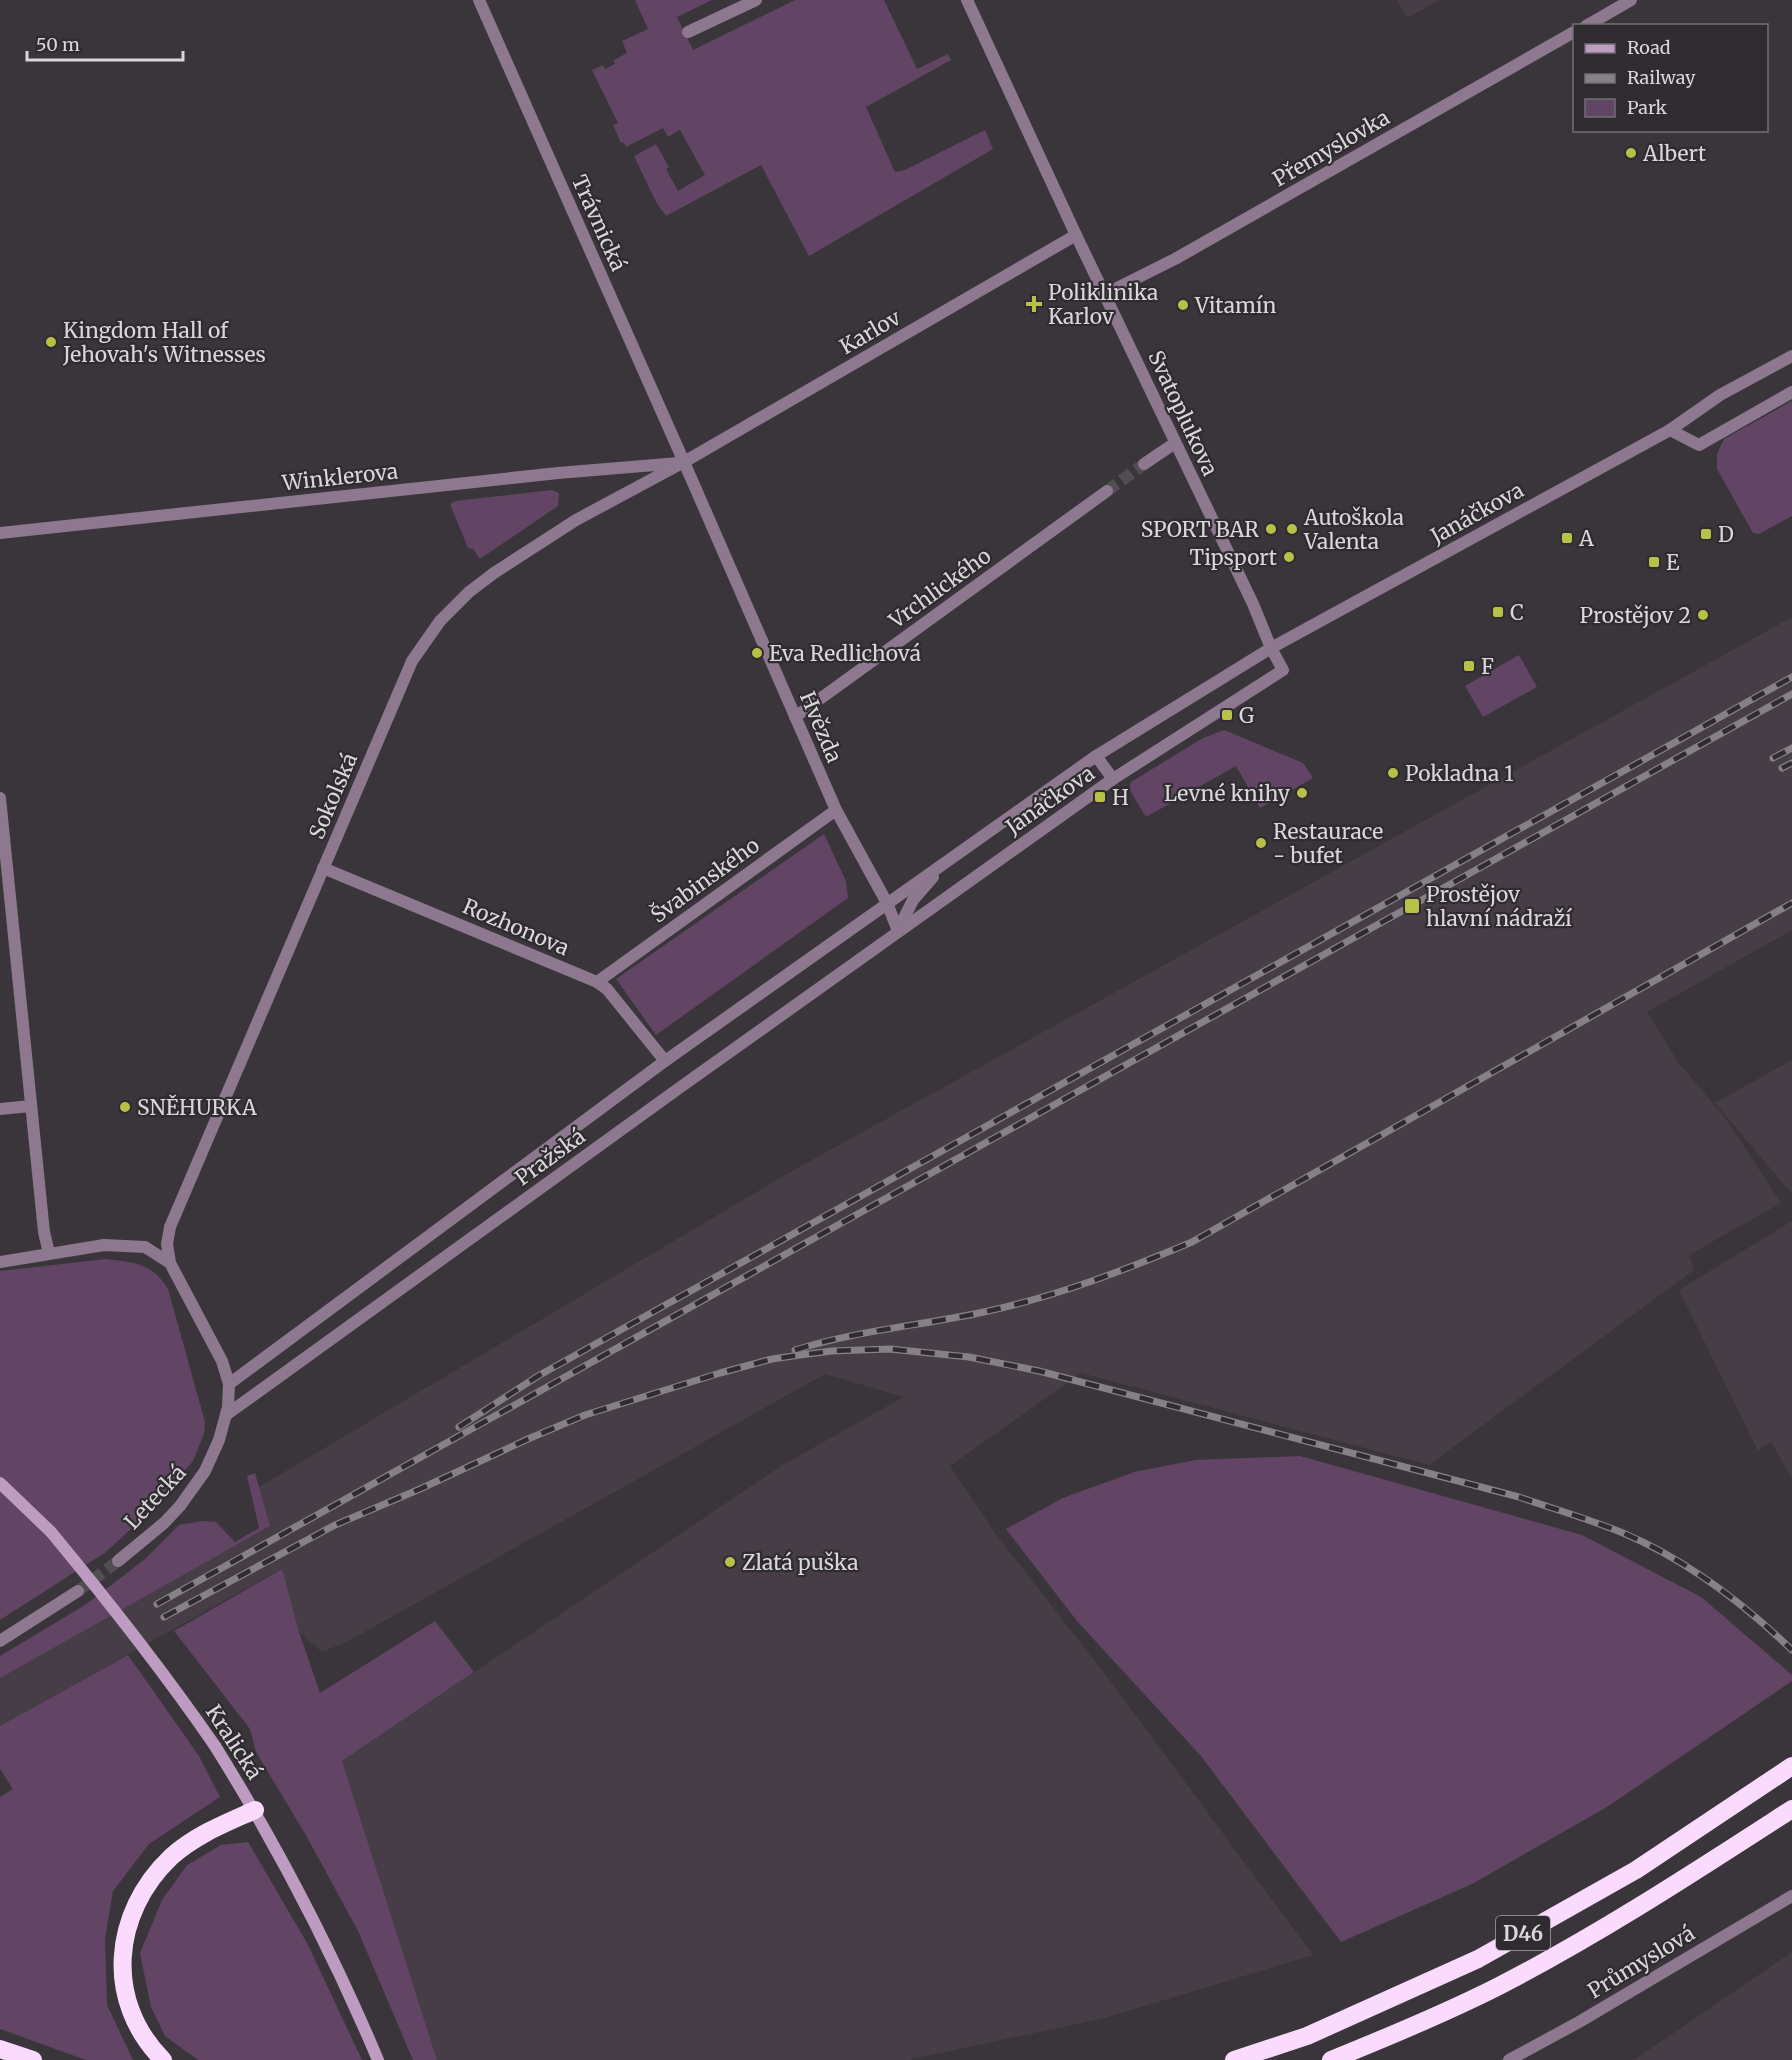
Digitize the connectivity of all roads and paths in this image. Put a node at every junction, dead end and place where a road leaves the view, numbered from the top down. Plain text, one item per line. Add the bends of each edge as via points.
1 (479, 0) edge
2 (756, 0) edge
3 (967, 0) edge
4 (1631, 0) edge
5 (1589, 24) edge
6 (688, 32) dead end
7 (1573, 33) edge
8 (1076, 235) junction
9 (1105, 294) junction
10 (1792, 356) edge
11 (1792, 392) edge
12 (1670, 430) junction
13 (1175, 443) junction
14 (684, 462) junction
15 (1144, 464) tunnel mouth
16 (1107, 491) tunnel mouth
17 (0, 533) edge
18 (1272, 648) junction
19 (795, 717) junction
20 (1096, 756) junction
21 (1113, 779) junction
22 (0, 798) edge
23 (836, 810) junction
24 (950, 859) junction
25 (323, 868) junction
26 (887, 903) junction
27 (898, 931) junction
28 (597, 981) junction
29 (665, 1061) junction
30 (31, 1106) junction
31 (0, 1109) edge
32 (49, 1252) junction
33 (0, 1262) edge
34 (170, 1263) junction
35 (229, 1384) junction
36 (226, 1415) junction
37 (0, 1483) edge
38 (118, 1562) tunnel mouth
39 (78, 1591) tunnel mouth
40 (0, 1641) edge
41 (1792, 1766) edge
42 (1792, 1809) edge
43 (255, 1810) junction
44 (1792, 1896) edge
45 (0, 2049) edge
46 (33, 2060) edge
47 (163, 2060) edge
48 (378, 2060) edge
49 (1234, 2060) edge
50 (1331, 2060) edge
51 (1509, 2060) edge

1 - 14 street, Trávnická
2 - 6 street
3 - 8 street, Svatoplukova
4 - 5 street
7 - 9 street, Přemyslovka via 1175,259
8 - 9 street, Svatoplukova
8 - 14 street, Karlov
9 - 13 street, Svatoplukova
10 - 12 street, Janáčkova via 1720,395
11 - 12 street via 1699,445
12 - 18 street, Janáčkova
13 - 15 street
13 - 18 street, Svatoplukova
14 - 17 street, Winklerova
14 - 19 street, Hvězda
14 - 25 street, Sokolská via 576,519 468,592 440,621 412,661
16 - 19 street, Vrchlického
18 - 20 street, Janáčkova
18 - 21 street, Janáčkova via 1284,670
19 - 23 street, Hvězda
20 - 21 street
20 - 24 street, Janáčkova
21 - 27 street, Janáčkova
22 - 30 street
23 - 26 street, Hvězda
23 - 28 street, Švabinského
24 - 26 street, Janáčkova
24 - 27 street, Janáčkova via 913,900
25 - 28 street, Rozhonova
25 - 34 street, Sokolská via 170,1227
26 - 27 street, Hvězda
26 - 29 street, Janáčkova
27 - 36 street, Pražská
28 - 29 street, Rozhonova
29 - 35 street, Pražská
30 - 31 street
30 - 32 street
32 - 33 street
32 - 34 street via 139,1245
34 - 35 street via 222,1361
35 - 36 street, Letecká
36 - 38 street, Letecká via 213,1455 195,1486 164,1523
37 - 43 main road, Kralická, bridge via 51,1532 153,1658
39 - 40 street
41 - 49 highway, D46 via 1636,1870 1478,1959 1307,2036
42 - 50 highway, D46 via 1655,1898 1499,1986
43 - 47 highway via 203,1834 172,1857 147,1886 129,1923 122,1964 127,2001 142,2035
43 - 48 main road, Kralická via 325,1941
44 - 51 street, Průmyslová
45 - 46 highway

